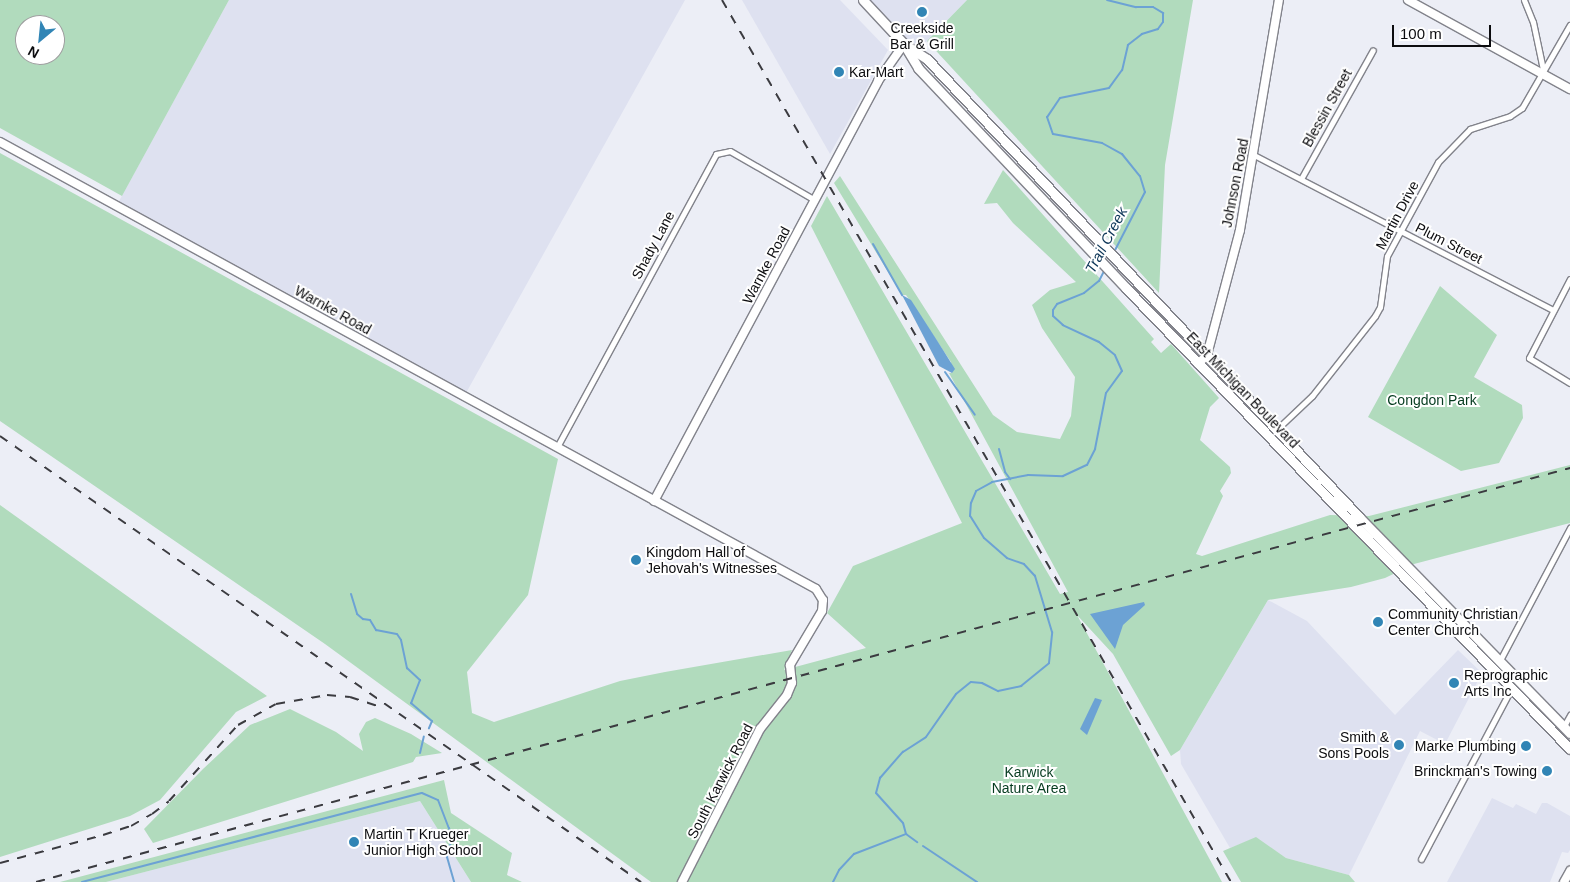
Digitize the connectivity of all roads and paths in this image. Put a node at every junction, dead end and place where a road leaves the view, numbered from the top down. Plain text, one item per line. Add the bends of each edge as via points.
1 (863, 0) edge
2 (1279, 0) edge
3 (1408, 0) edge
4 (1524, 0) edge
5 (1570, 24) edge
6 (904, 44) junction
7 (1373, 50) dead end
8 (1544, 74) junction
9 (1570, 89) edge
10 (0, 142) edge
11 (1254, 154) junction
12 (1302, 177) junction
13 (815, 200) junction
14 (1400, 230) junction
15 (1570, 279) edge
16 (1553, 310) junction
17 (1207, 355) junction
18 (1198, 364) junction
19 (1570, 383) edge
20 (1277, 430) junction
21 (1268, 437) junction
22 (557, 447) junction
23 (654, 500) junction
24 (1570, 528) edge
25 (816, 589) joint
26 (1500, 660) junction
27 (1491, 669) junction
28 (1520, 680) junction
29 (1510, 688) junction
30 (1570, 715) edge
31 (1567, 729) edge
32 (1570, 748) edge
33 (1421, 859) dead end
34 (1570, 871) edge
35 (682, 882) edge
36 (1564, 882) edge

1 - 6 main road, East Michigan Boulevard
2 - 11 street, Johnson Road
3 - 8 street
4 - 8 street via 1533,22
5 - 8 street, Martin Drive
6 - 13 street, Warnke Road via 878,81
6 - 17 main road, East Michigan Boulevard via 927,60
6 - 18 main road, East Michigan Boulevard via 918,68
7 - 12 street, Blessin Street
8 - 9 street
8 - 14 street, Martin Drive via 1522,108 1510,116 1470,129 1454,142 1438,162
10 - 22 street, Warnke Road
11 - 12 street, Plum Street
11 - 17 street, Johnson Road via 1224,296
12 - 14 street, Plum Street
13 - 22 street, Shady Lane via 730,151 716,154
13 - 23 street, Warnke Road
14 - 16 street, Plum Street
14 - 20 street, Martin Drive via 1387,256 1380,307 1375,316 1312,396
15 - 16 street
16 - 19 street via 1529,358
17 - 18 street, Johnson Road
17 - 20 main road, East Michigan Boulevard
18 - 21 main road, East Michigan Boulevard
20 - 21 street, Martin Drive
20 - 26 main road, East Michigan Boulevard
21 - 27 main road, East Michigan Boulevard
22 - 23 street, Warnke Road
23 - 25 street, Warnke Road
24 - 26 street
25 - 35 street, South Karwick Road via 823,600 822,611 790,664 792,683 788,695 760,729
26 - 27 street
26 - 28 main road, East Michigan Boulevard
27 - 29 main road, East Michigan Boulevard
28 - 29 street
28 - 31 main road, East Michigan Boulevard
29 - 32 main road, East Michigan Boulevard
29 - 33 street
30 - 31 street
34 - 36 street

